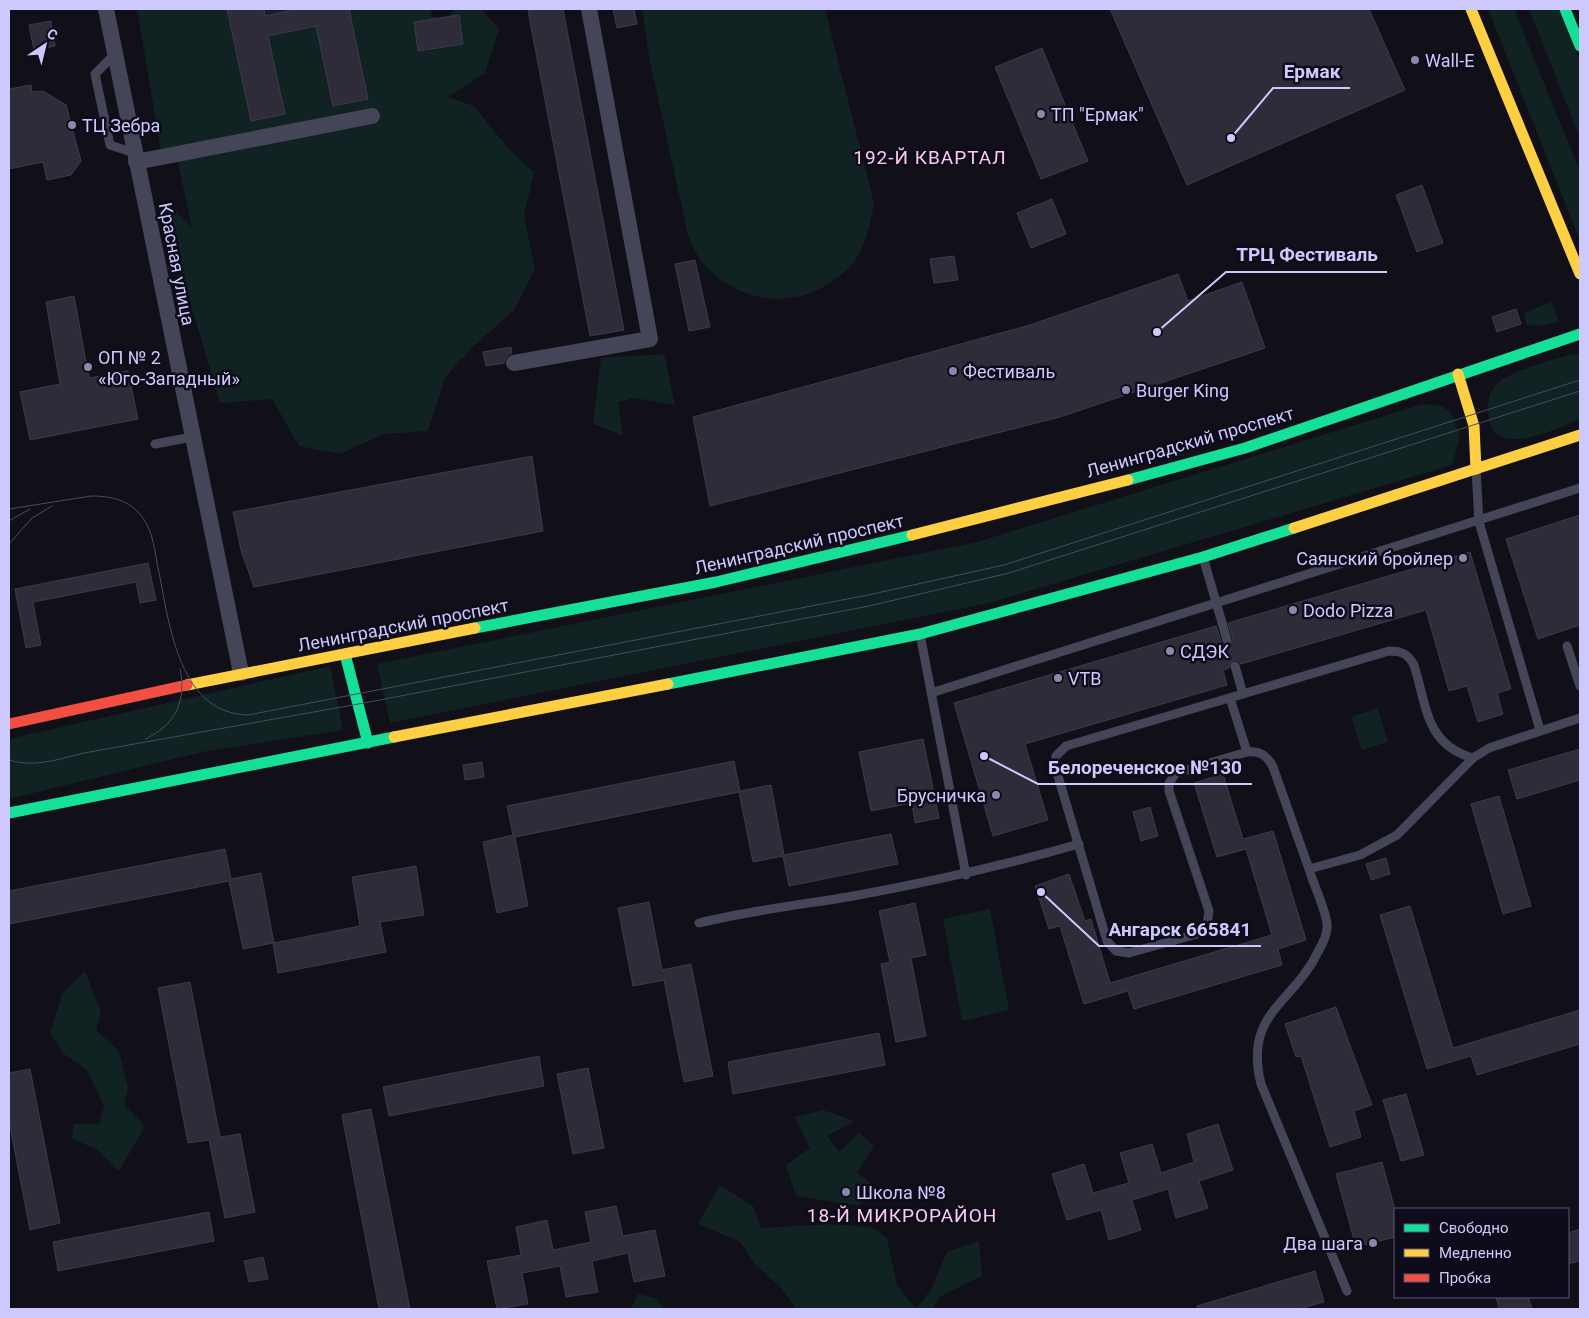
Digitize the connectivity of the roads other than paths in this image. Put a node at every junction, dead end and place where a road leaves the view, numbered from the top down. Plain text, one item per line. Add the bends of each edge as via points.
1 (106, 9) edge
2 (589, 9) edge
3 (1471, 9) edge
4 (1565, 9) edge
5 (1580, 46) edge
6 (114, 55) junction
7 (372, 116) dead end
8 (135, 158) junction
9 (1580, 274) edge
10 (1580, 334) edge
11 (514, 364) dead end
12 (1458, 374) junction
13 (1580, 435) edge
14 (192, 437) junction
15 (155, 444) dead end
16 (1476, 469) junction
17 (1580, 488) edge
18 (1479, 522) junction
19 (1203, 557) junction
20 (1217, 604) junction
21 (920, 634) junction
22 (1227, 640) dead end
23 (1567, 646) dead end
24 (345, 654) junction
25 (1235, 666) dead end
26 (241, 673) junction
27 (1580, 686) edge
28 (931, 693) junction
29 (1243, 694) junction
30 (1230, 698) junction
31 (1580, 718) edge
32 (9, 724) edge
33 (1540, 730) junction
34 (368, 743) junction
35 (1247, 752) junction
36 (1473, 758) junction
37 (9, 813) edge
38 (1078, 844) junction
39 (1309, 869) junction
40 (966, 874) junction
41 (698, 923) dead end
42 (1347, 1291) dead end

1 - 6 street, Красная улица
2 - 11 street via 650,338
3 - 9 main road
4 - 5 main road
6 - 8 street, Красная улица
6 - 8 lane via 96,74 110,145
7 - 8 street
8 - 14 street, Красная улица
10 - 12 main road, Ленинградский проспект
12 - 16 main road via 1474,426
12 - 24 main road, Ленинградский проспект via 1245,448 1015,510 716,582
13 - 16 main road
14 - 15 lane
14 - 26 street, Красная улица
16 - 18 lane
16 - 19 main road
17 - 18 lane
18 - 20 lane
18 - 33 lane
19 - 20 lane
19 - 21 main road
20 - 22 lane
20 - 28 lane
21 - 28 lane
21 - 34 main road
23 - 27 lane
24 - 26 main road, Ленинградский проспект
24 - 34 main road
25 - 29 lane
26 - 32 main road, Ленинградский проспект
28 - 40 lane
29 - 30 lane
29 - 36 lane via 1398,651 1410,658 1414,665 1434,730 1441,742 1457,754
30 - 35 lane
30 - 38 lane via 1060,750 1055,766
31 - 33 lane
33 - 36 lane via 1498,744
34 - 37 main road
35 - 38 lane via 1176,773 1169,783 1209,911 1207,925 1197,934 1129,953 1112,948 1107,941
35 - 39 lane via 1256,752 1269,759
36 - 39 lane via 1397,835 1360,855
38 - 40 lane
39 - 42 lane via 1327,924 1326,933 1317,954 1263,1026 1256,1064 1261,1084
40 - 41 lane

